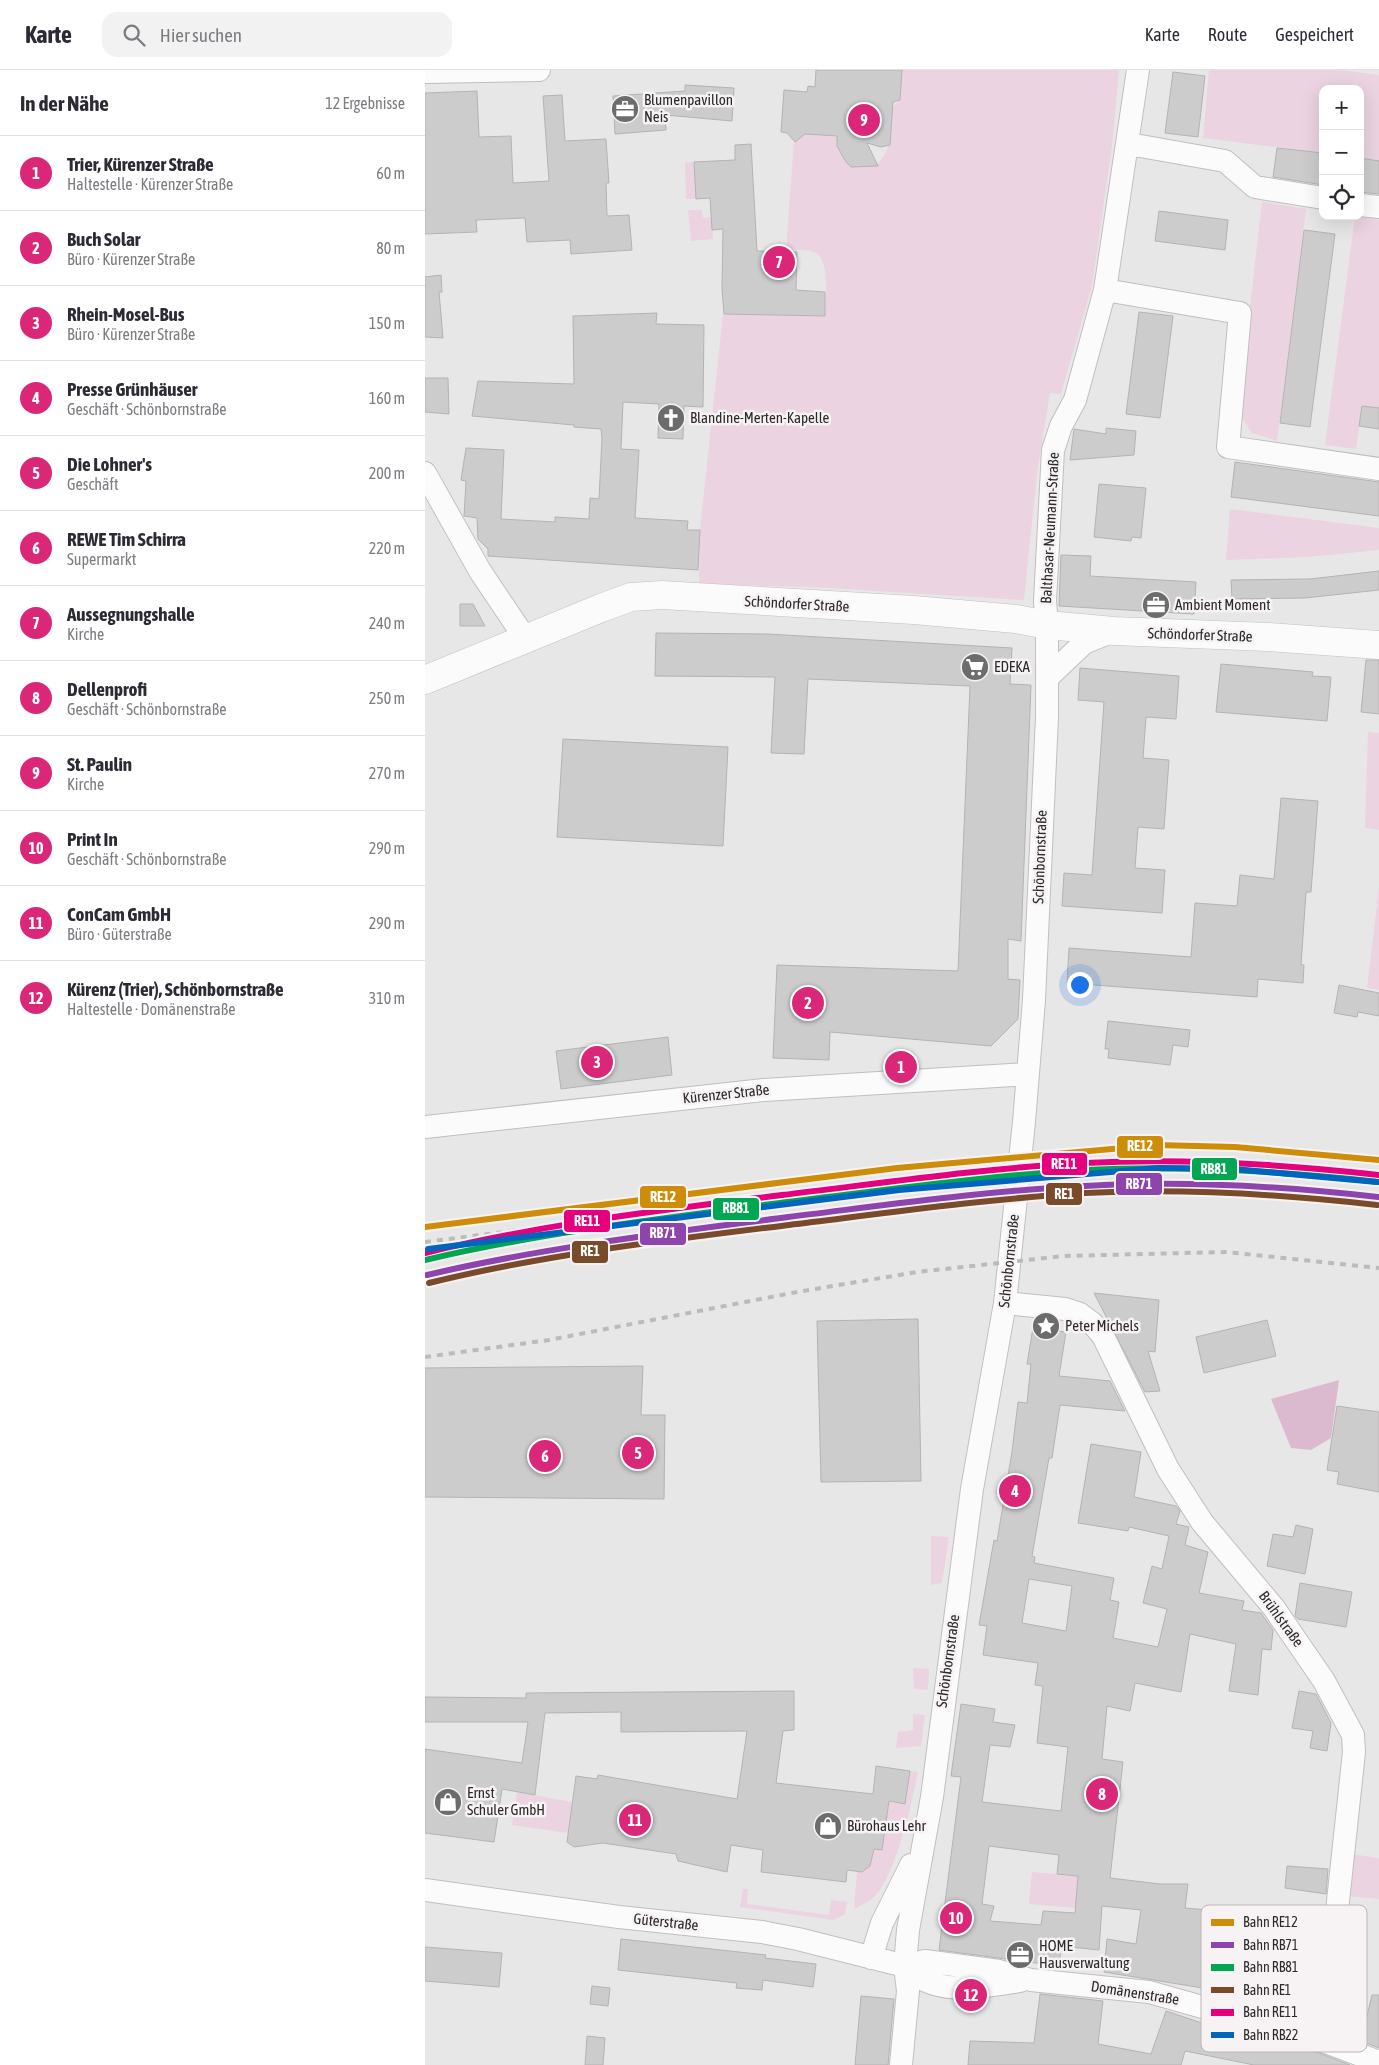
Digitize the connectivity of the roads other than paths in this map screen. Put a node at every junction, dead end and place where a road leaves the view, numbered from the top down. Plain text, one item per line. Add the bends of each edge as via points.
1 (539, 70) edge
2 (1138, 70) edge
3 (425, 72) edge
4 (1129, 144) junction
5 (1319, 197) edge
6 (1364, 205) edge
7 (1379, 207) edge
8 (1105, 290) junction
9 (1379, 469) edge
10 (425, 473) edge
11 (1047, 625) junction
12 (1379, 627) edge
13 (1114, 631) junction
14 (1269, 637) junction
15 (525, 638) junction
16 (1379, 645) edge
17 (1047, 678) junction
18 (425, 680) edge
19 (1028, 1074) junction
20 (425, 1127) edge
21 (1005, 1303) junction
22 (924, 1840) junction
23 (425, 1890) edge
24 (1337, 1905) edge
25 (871, 1958) junction
26 (905, 1966) junction
27 (1201, 2005) edge
28 (1352, 2052) edge
29 (1379, 2062) edge
30 (901, 2065) edge

1 - 3 street
2 - 4 street, Balthasar-Neumann-Straße
4 - 5 street via 1225,161 1255,187
4 - 8 street, Balthasar-Neumann-Straße
6 - 7 street
8 - 9 street via 1240,313 1227,447
8 - 11 street, Balthasar-Neumann-Straße via 1075,400 1053,450 1045,601
10 - 15 street via 480,571
11 - 13 main road, Schöndorfer Straße
11 - 15 main road, Schöndorfer Straße via 1017,619 915,610 662,595 631,597
11 - 17 street, Schönbornstraße
12 - 14 main road, Schöndorfer Straße
13 - 14 main road, Schöndorfer Straße
13 - 17 street via 1084,643
14 - 16 main road, Schöndorfer Straße
15 - 18 main road, Schöndorfer Straße
17 - 19 street, Schönbornstraße
19 - 20 street, Kürenzer Straße via 764,1090
19 - 21 street, Schönbornstraße
21 - 22 street, Schönbornstraße via 972,1489
21 - 24 street, Brühlstraße via 1065,1309 1080,1314 1098,1329 1168,1469 1202,1522 1274,1608 1333,1695 1353,1735
22 - 25 street, Schönbornstraße via 883,1923
22 - 26 street, Schönbornstraße via 912,1901
23 - 25 street, Güterstraße via 619,1917 762,1932
25 - 26 street, Güterstraße
26 - 27 street, Domänenstraße via 925,1961 999,1971 1031,1980 1149,1992
26 - 30 street, Schönbornstraße via 908,1986
28 - 29 street, Domänenstraße

